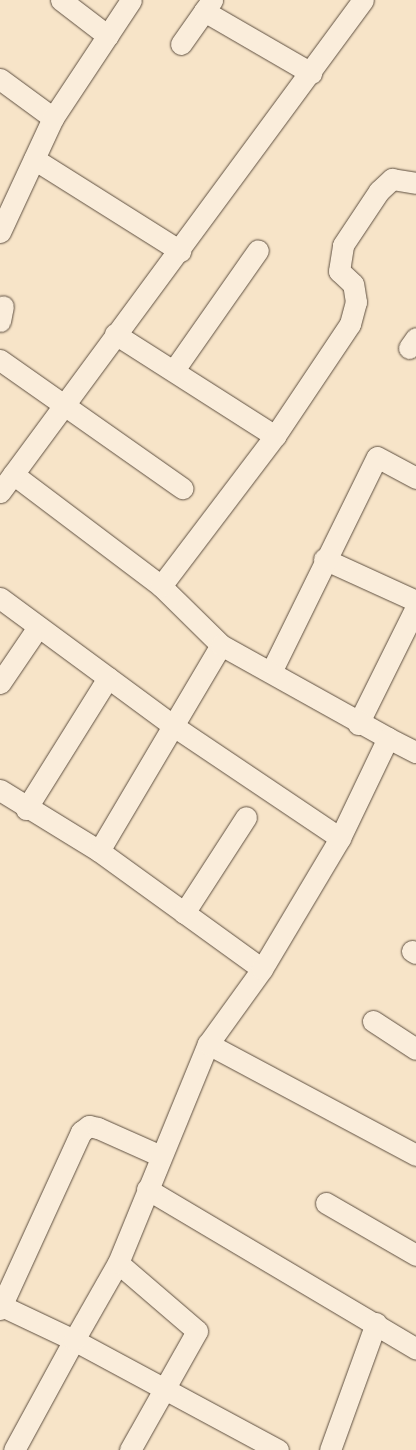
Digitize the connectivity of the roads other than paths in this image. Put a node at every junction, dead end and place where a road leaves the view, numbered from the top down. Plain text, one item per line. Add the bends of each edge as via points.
1 (61, 0) edge
2 (131, 0) edge
3 (363, 0) edge
4 (208, 5) edge
5 (108, 36) junction
6 (181, 44) dead end
7 (311, 73) junction
8 (0, 79) edge
9 (53, 118) junction
10 (34, 159) junction
11 (416, 183) edge
12 (0, 232) edge
13 (258, 250) dead end
14 (180, 251) junction
15 (115, 334) junction
16 (0, 360) edge
17 (174, 370) junction
18 (63, 402) junction
19 (275, 436) junction
20 (12, 474) junction
21 (416, 478) edge
22 (182, 488) dead end
23 (0, 492) edge
24 (324, 559) junction
25 (161, 586) junction
26 (0, 598) edge
27 (416, 601) edge
28 (416, 607) edge
29 (38, 627) junction
30 (221, 645) junction
31 (272, 670) junction
32 (108, 678) junction
33 (0, 683) edge
34 (358, 724) junction
35 (175, 727) junction
36 (388, 738) junction
37 (416, 752) edge
38 (0, 790) edge
39 (26, 809) junction
40 (246, 817) dead end
41 (340, 838) junction
42 (99, 851) junction
43 (184, 913) junction
44 (262, 969) junction
45 (373, 1021) dead end
46 (208, 1044) junction
47 (416, 1049) edge
48 (416, 1154) edge
49 (161, 1156) junction
50 (147, 1189) junction
51 (326, 1203) dead end
52 (416, 1255) edge
53 (118, 1263) junction
54 (1, 1308) edge
55 (376, 1323) junction
56 (74, 1340) junction
57 (416, 1349) edge
58 (167, 1392) junction
59 (251, 1445) edge
60 (14, 1450) edge
61 (130, 1450) edge
62 (278, 1450) edge
63 (330, 1450) edge

1 - 5 street
2 - 5 street
3 - 7 street
4 - 6 street
4 - 7 street
5 - 9 street
7 - 14 street
8 - 9 street
9 - 10 street
10 - 12 street
10 - 14 street
11 - 19 street via 392,179 379,191 343,245 339,270 353,284 356,302 350,324
13 - 17 street
14 - 15 street
15 - 17 street
15 - 18 street
16 - 18 street
17 - 19 street
18 - 20 street
18 - 22 street
19 - 25 street
20 - 23 street
20 - 25 street
21 - 24 street via 376,457
24 - 27 street
24 - 31 street
25 - 30 street
26 - 29 street
28 - 34 street
29 - 32 street
29 - 33 street
30 - 31 street
30 - 35 street
31 - 34 street
32 - 35 street
32 - 39 street
34 - 36 street
35 - 41 street
35 - 42 street
36 - 37 street
36 - 41 street
38 - 39 street
39 - 42 street
40 - 43 street
41 - 44 street
42 - 43 street
43 - 44 street
44 - 46 street
45 - 47 street
46 - 48 street
46 - 49 street
49 - 50 street
49 - 54 street via 98,1128 89,1126 81,1132
50 - 53 street
50 - 55 street
51 - 52 street
53 - 56 street
53 - 58 street via 197,1331
54 - 56 street
55 - 57 street
55 - 63 street
56 - 58 street
56 - 60 street
58 - 59 street
58 - 61 street
59 - 62 street

